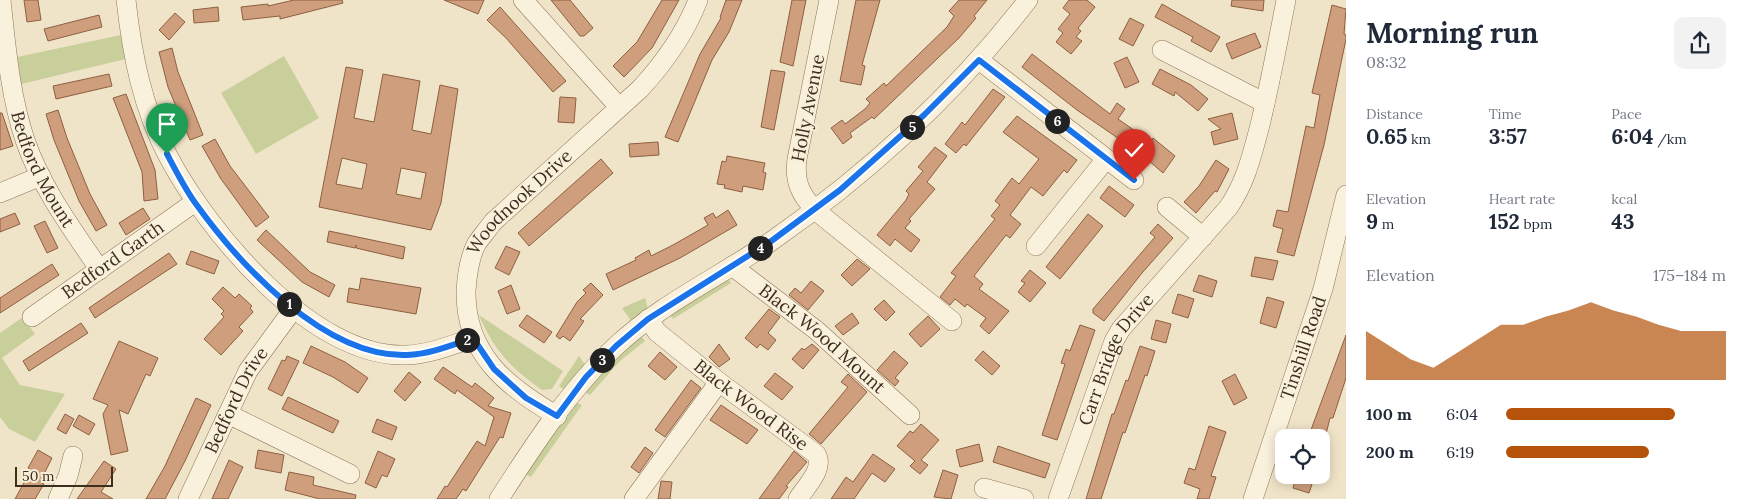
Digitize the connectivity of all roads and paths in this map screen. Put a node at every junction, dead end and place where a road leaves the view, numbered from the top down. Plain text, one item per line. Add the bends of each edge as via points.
1 (1, 0) edge
2 (126, 0) edge
3 (522, 0) edge
4 (698, 0) edge
5 (829, 0) edge
6 (1028, 0) edge
7 (1286, 0) edge
8 (1162, 50) dead end
9 (979, 60) junction
10 (5, 77) edge
11 (1265, 103) junction
12 (619, 107) junction
13 (1106, 159) junction
14 (41, 176) junction
15 (1134, 180) dead end
16 (0, 193) edge
17 (1346, 195) edge
18 (195, 202) junction
19 (1167, 207) dead end
20 (815, 210) junction
21 (1203, 237) junction
22 (1036, 246) dead end
23 (732, 266) junction
24 (100, 270) junction
25 (294, 308) junction
26 (32, 317) dead end
27 (648, 319) junction
28 (952, 321) dead end
29 (473, 338) junction
30 (719, 382) junction
31 (228, 414) junction
32 (910, 415) dead end
33 (557, 416) junction
34 (73, 456) dead end
35 (350, 474) dead end
36 (984, 488) dead end
37 (58, 499) edge
38 (188, 499) edge
39 (499, 499) edge
40 (634, 499) edge
41 (798, 499) edge
42 (1024, 499) edge
43 (1058, 499) edge
44 (1253, 499) edge

1 - 10 street, Bedford Mount
2 - 18 street via 140,87 167,154
3 - 12 street
4 - 12 street, Woodnook Drive via 669,54 640,89
5 - 20 street, Holly Avenue via 795,177 800,191
6 - 9 street
7 - 11 street, Carr Bridge Drive
8 - 11 street
9 - 13 street
9 - 20 street via 900,138
10 - 14 street, Bedford Mount via 25,140
11 - 21 street, Carr Bridge Drive via 1240,191
12 - 29 street, Woodnook Drive via 494,222 477,244 466,274 466,310
13 - 15 street
13 - 22 street via 1048,221
14 - 16 street
14 - 24 street, Bedford Mount via 70,227
17 - 44 street, Tinshill Road via 1323,289
18 - 24 street, Bedford Garth
18 - 25 street via 247,266
19 - 21 street
20 - 23 street
20 - 28 street, Holly Avenue
21 - 43 street, Carr Bridge Drive via 1114,340
23 - 27 street
23 - 32 street, Black Wood Mount via 816,330
24 - 26 street, Bedford Garth
25 - 29 street via 325,331 363,350 406,355 434,351
25 - 31 street, Bedford Drive via 248,371
27 - 30 street, Black Wood Rise via 658,332
27 - 33 street via 586,377
29 - 33 street, Woodnook Drive via 494,369 526,398
30 - 40 street
30 - 41 street, Black Wood Rise via 816,454 820,460 819,467
31 - 35 street
31 - 38 street, Bedford Drive
33 - 39 street
34 - 37 street
36 - 42 street

